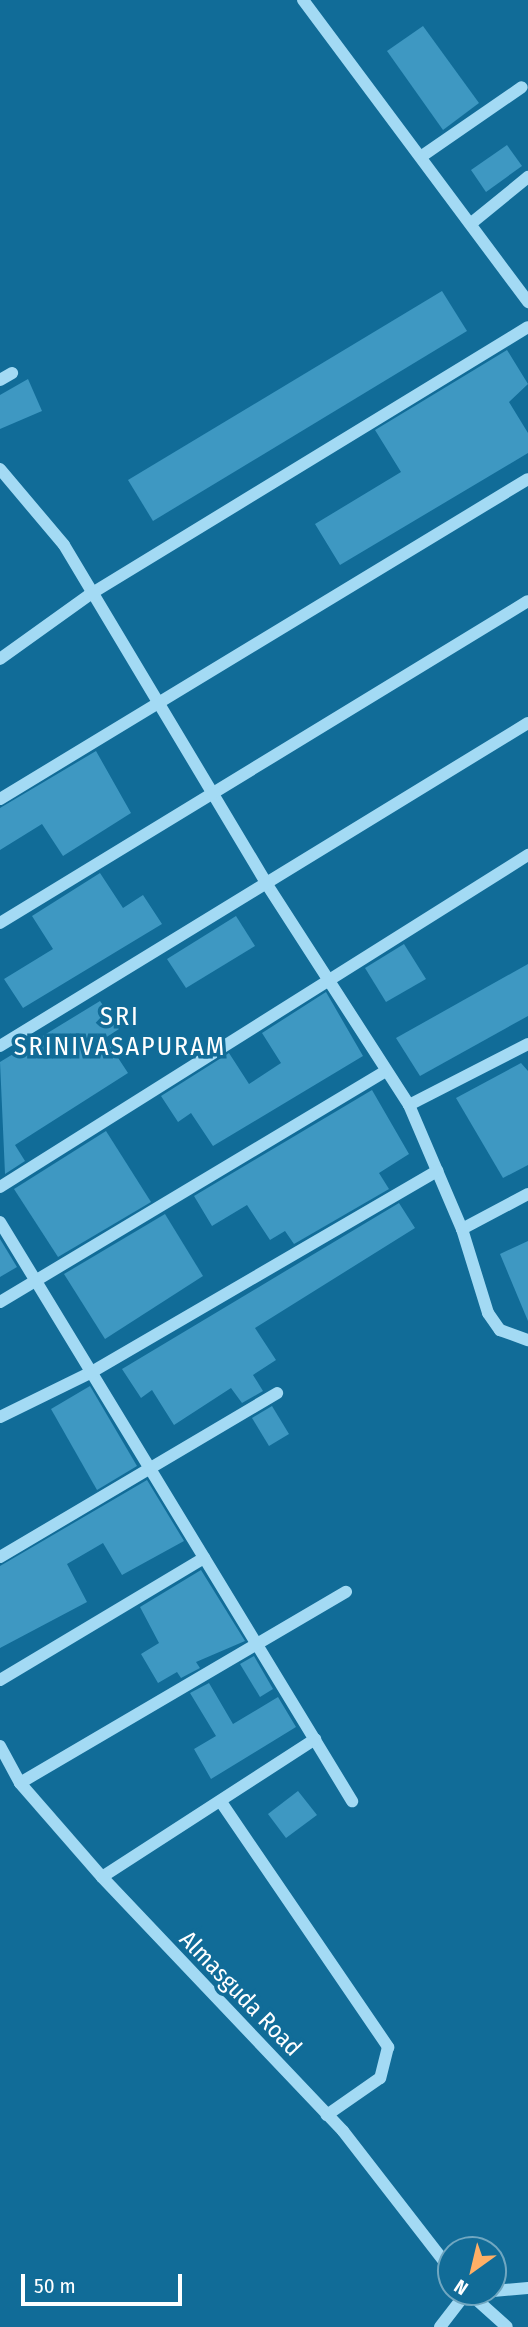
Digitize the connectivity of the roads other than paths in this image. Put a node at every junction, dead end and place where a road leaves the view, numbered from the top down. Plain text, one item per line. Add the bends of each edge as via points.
1 (304, 0) edge
2 (522, 87) dead end
3 (422, 156) junction
4 (528, 177) edge
5 (474, 221) junction
6 (528, 302) edge
7 (528, 327) edge
8 (0, 469) edge
9 (528, 479) edge
10 (89, 595) junction
11 (528, 601) edge
12 (0, 659) edge
13 (156, 703) junction
14 (528, 723) edge
15 (216, 793) junction
16 (0, 799) edge
17 (528, 856) edge
18 (266, 883) junction
19 (0, 923) edge
20 (331, 978) junction
21 (528, 1044) edge
22 (0, 1046) edge
23 (383, 1073) junction
24 (409, 1105) junction
25 (437, 1171) junction
26 (0, 1186) edge
27 (528, 1194) edge
28 (0, 1222) edge
29 (462, 1229) junction
30 (36, 1281) junction
31 (0, 1302) edge
32 (528, 1340) edge
33 (90, 1373) junction
34 (277, 1393) dead end
35 (0, 1417) edge
36 (148, 1469) junction
37 (0, 1558) edge
38 (204, 1558) junction
39 (346, 1592) dead end
40 (259, 1647) junction
41 (0, 1680) edge
42 (316, 1740) junction
43 (0, 1746) edge
44 (20, 1783) junction
45 (352, 1801) dead end
46 (221, 1802) junction
47 (102, 1877) junction
48 (327, 2115) junction
49 (437, 2252) edge
50 (528, 2288) edge
51 (507, 2290) edge
52 (456, 2306) edge
53 (483, 2306) edge
54 (440, 2327) edge
55 (506, 2327) edge

1 - 3 street
2 - 3 street
3 - 5 street
4 - 5 street
5 - 6 street
7 - 10 street
8 - 10 street via 64,545
9 - 13 street
10 - 12 street
10 - 13 street
11 - 15 street
13 - 15 street
13 - 16 street
14 - 18 street
15 - 18 street
15 - 19 street
17 - 20 street
18 - 20 street
18 - 22 street
20 - 23 street
20 - 26 street
21 - 24 street
23 - 24 street
23 - 30 street
24 - 25 street
25 - 29 street
25 - 33 street
27 - 29 street
28 - 30 street
29 - 32 street via 488,1313 500,1330
30 - 31 street
30 - 33 street
33 - 35 street
33 - 36 street
34 - 36 street
36 - 37 street
36 - 38 street
38 - 40 street
38 - 41 street
39 - 40 street
40 - 42 street
40 - 44 street
42 - 45 street
42 - 46 street
43 - 44 street, Almasguda Road
44 - 47 street, Almasguda Road
46 - 47 street
46 - 48 street via 388,2047 380,2078
47 - 48 street, Almasguda Road
48 - 49 street, Almasguda Road
50 - 51 street
52 - 54 street
53 - 55 street

